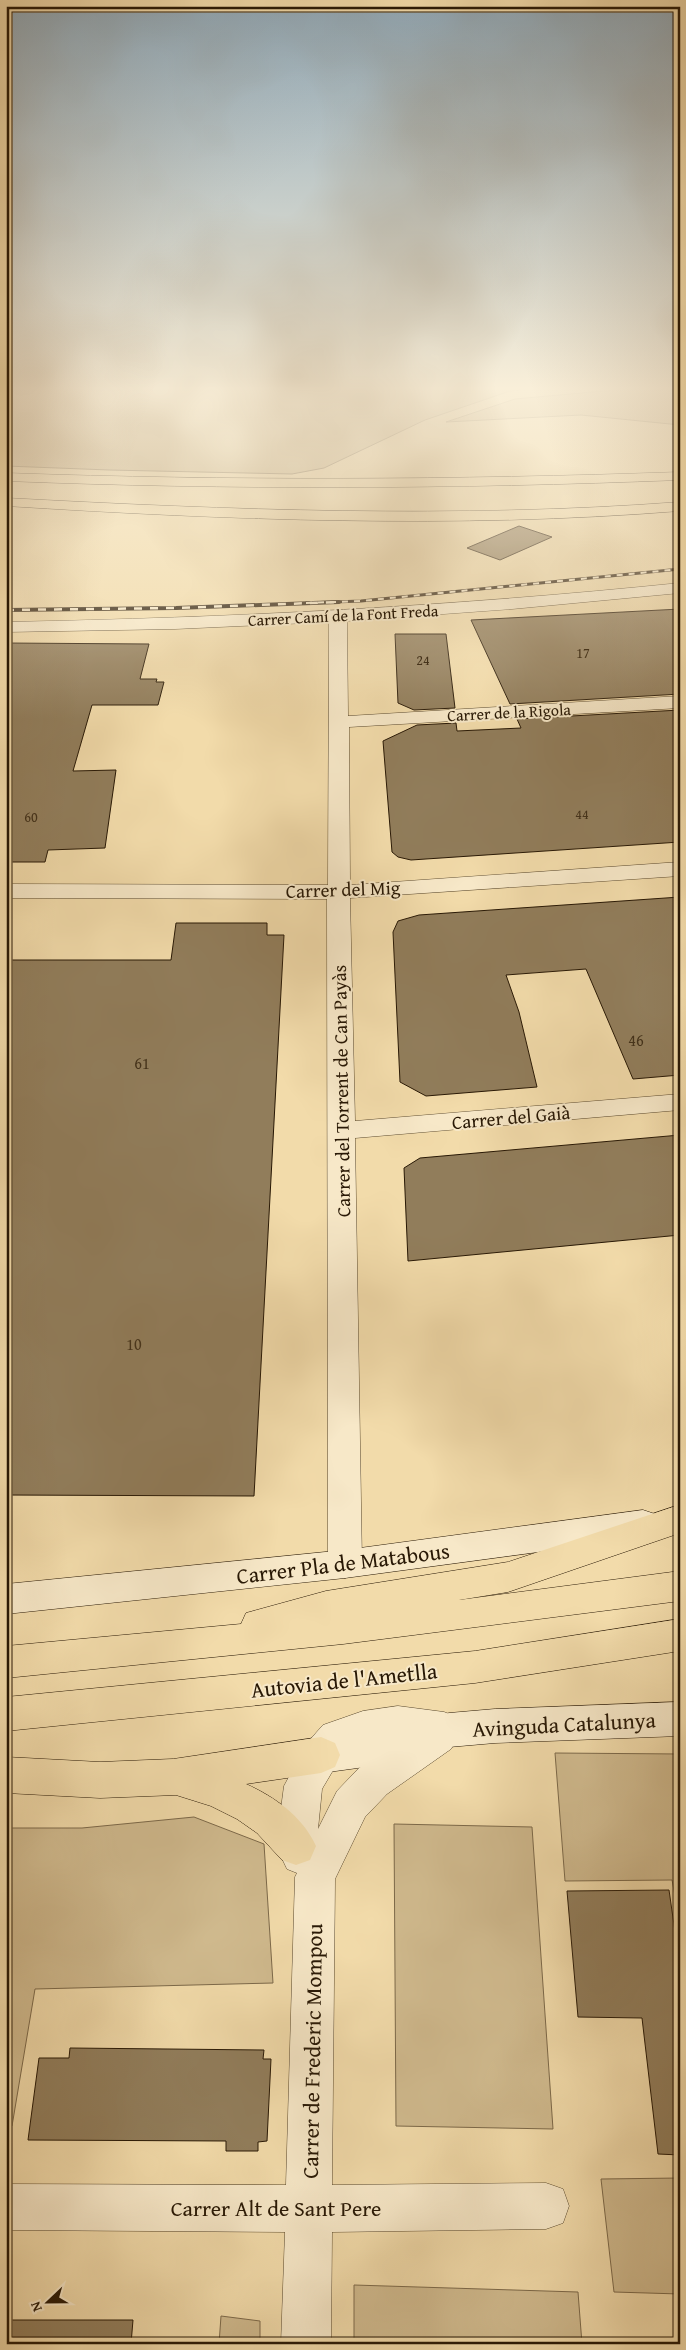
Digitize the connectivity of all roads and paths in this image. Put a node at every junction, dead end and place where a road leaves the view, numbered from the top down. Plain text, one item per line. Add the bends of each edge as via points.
1 (6, 502) edge
2 (680, 506) edge
3 (680, 588) edge
4 (338, 617) junction
5 (6, 626) edge
6 (680, 702) edge
7 (338, 722) junction
8 (680, 869) edge
9 (6, 891) edge
10 (338, 892) junction
11 (680, 1102) edge
12 (342, 1131) junction
13 (678, 1520) edge
14 (345, 1564) junction
15 (680, 1586) edge
16 (6, 1599) edge
17 (680, 1635) edge
18 (174, 1648) junction
19 (6, 1662) edge
20 (6, 1714) edge
21 (680, 1719) edge
22 (449, 1730) junction
23 (321, 1754) junction
24 (6, 1775) edge
25 (173, 1777) junction
26 (305, 1862) junction
27 (546, 2206) dead end
28 (6, 2207) edge
29 (310, 2209) junction
30 (306, 2344) edge

1 - 2 highway via 174,511 342,514 505,514
3 - 4 street, Carrer Camí de la Font Freda
4 - 5 street, Carrer Camí de la Font Freda
4 - 7 street, Carrer del Torrent de Can Payàs
6 - 7 street, Carrer de la Rigola
7 - 10 street, Carrer del Torrent de Can Payàs
8 - 10 street, Carrer del Mig
9 - 10 street, Carrer del Mig
10 - 12 street, Carrer del Torrent de Can Payàs
11 - 12 street, Carrer del Gaià
12 - 14 street, Carrer del Torrent de Can Payàs
13 - 14 street, Carrer Pla de Matabous
13 - 18 highway via 508,1577 326,1606
14 - 16 street, Carrer Pla de Matabous
15 - 18 highway
17 - 20 highway, Autovia de l'Ametlla via 475,1667
18 - 19 highway
21 - 22 street, Avinguda Catalunya
22 - 23 street via 387,1747
22 - 26 street, Avinguda Catalunya via 373,1781
23 - 25 highway
23 - 26 street via 303,1786
24 - 25 highway via 100,1780
25 - 26 highway via 218,1789 243,1802 270,1820
26 - 29 street, Carrer de Frederic Mompou
27 - 29 street, Carrer Alt de Sant Pere
28 - 29 street, Carrer Alt de Sant Pere
29 - 30 street, Carrer de Frederic Mompou

